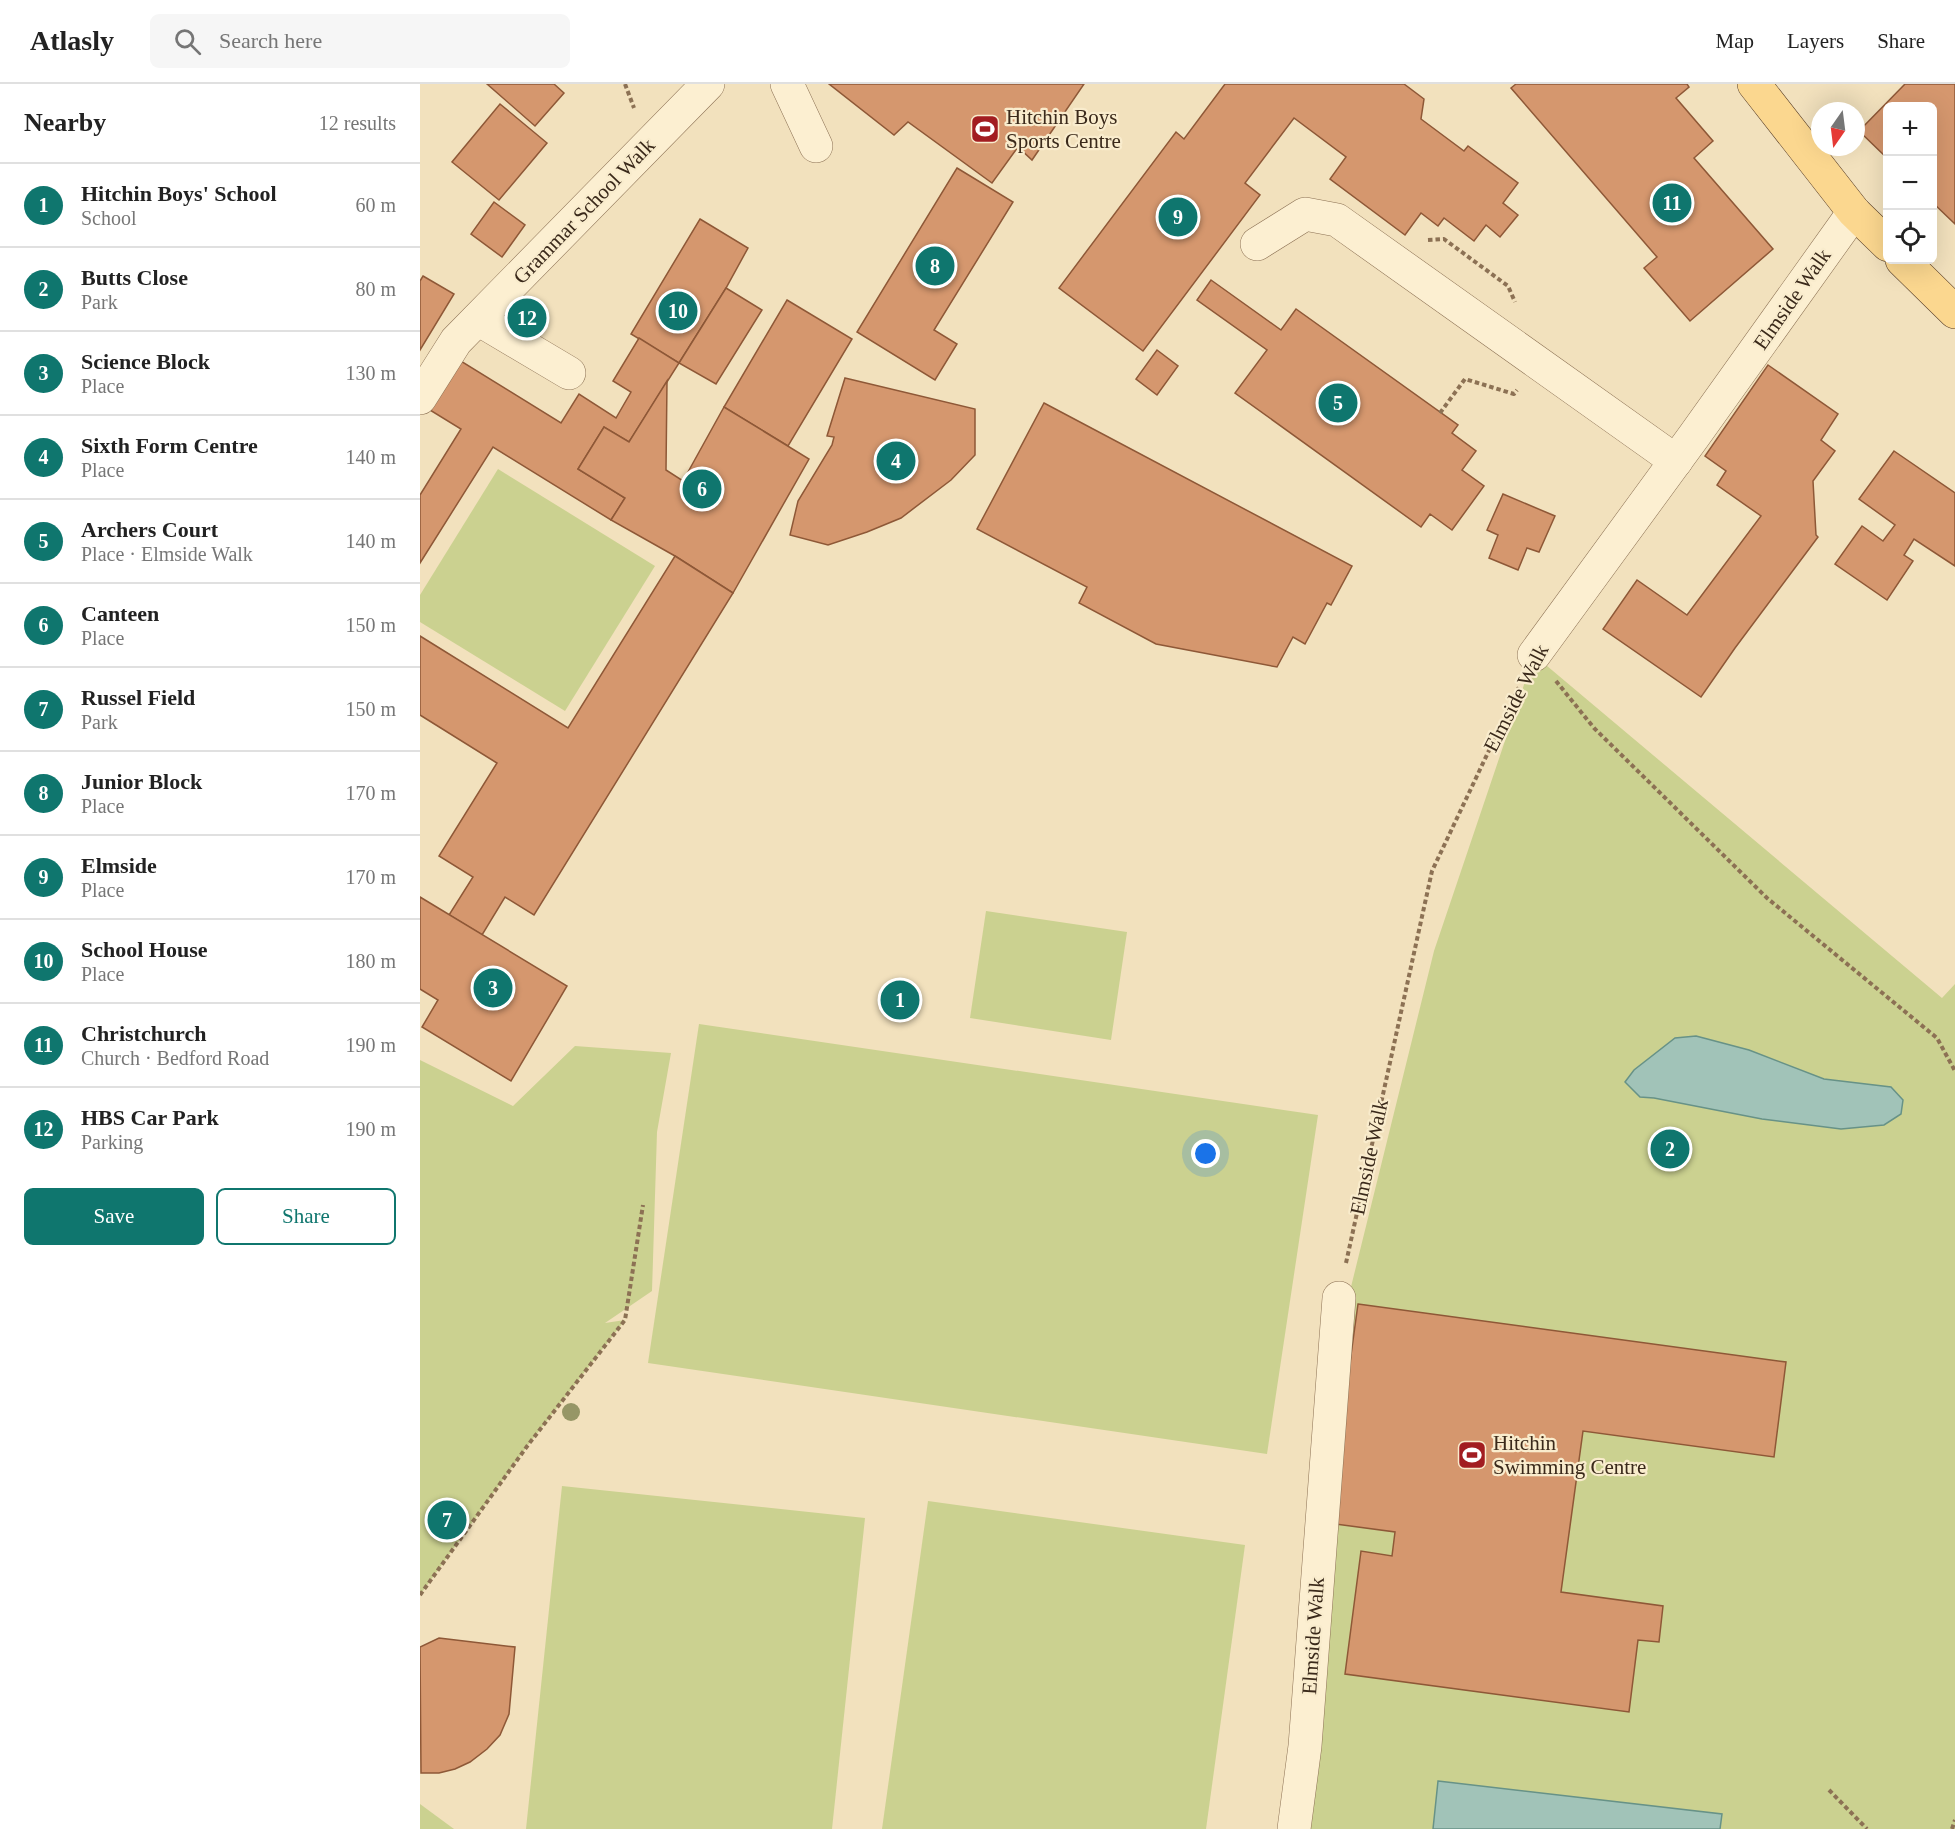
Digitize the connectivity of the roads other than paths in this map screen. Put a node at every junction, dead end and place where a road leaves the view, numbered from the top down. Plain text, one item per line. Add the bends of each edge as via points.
1 (708, 84) edge
2 (788, 84) edge
3 (1754, 84) edge
4 (816, 146) dead end
5 (1854, 212) junction
6 (1883, 241) edge
7 (1257, 244) dead end
8 (1906, 264) edge
9 (1955, 312) edge
10 (478, 319) junction
11 (569, 373) dead end
12 (420, 398) edge
13 (1676, 461) junction
14 (1534, 655) road end
15 (1339, 1298) dead end
16 (1294, 1829) edge

1 - 10 street, Grammar School Walk
2 - 4 street
3 - 5 main road
5 - 6 main road
5 - 13 street, Elmside Walk
7 - 13 street via 1305,214 1337,220
8 - 9 main road
10 - 11 street
10 - 12 street, Grammar School Walk via 456,341
13 - 14 street, Elmside Walk
15 - 16 street, Elmside Walk via 1305,1746

